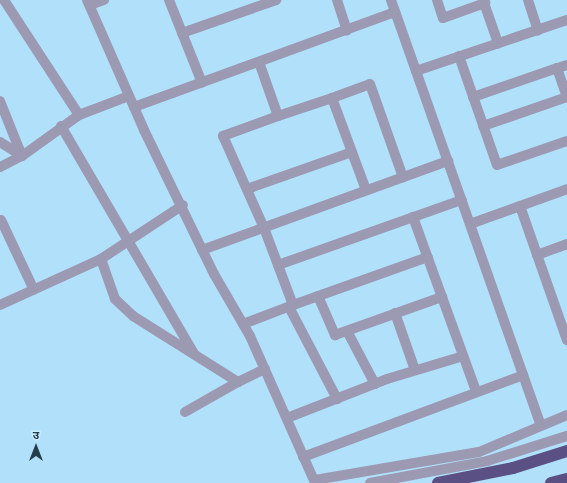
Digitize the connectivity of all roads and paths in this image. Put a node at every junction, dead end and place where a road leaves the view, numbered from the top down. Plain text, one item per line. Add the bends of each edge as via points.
1 (4, 0) edge
2 (104, 0) edge
3 (170, 0) edge
4 (276, 0) edge
5 (337, 0) edge
6 (391, 0) edge
7 (437, 0) edge
8 (528, 0) edge
9 (484, 2) edge
10 (89, 3) edge
11 (395, 12) junction
12 (567, 20) edge
13 (347, 30) junction
14 (538, 30) junction
15 (182, 33) junction
16 (498, 43) junction
17 (460, 56) junction
18 (259, 62) junction
19 (562, 66) edge
20 (416, 71) junction
21 (202, 83) junction
22 (129, 96) junction
23 (473, 97) junction
24 (567, 97) edge
25 (332, 98) junction
26 (0, 101) edge
27 (134, 107) junction
28 (79, 115) junction
29 (278, 116) junction
30 (61, 126) junction
31 (483, 126) junction
32 (567, 141) edge
33 (0, 142) edge
34 (352, 152) junction
35 (22, 156) junction
36 (448, 161) junction
37 (0, 167) edge
38 (403, 177) junction
39 (247, 189) junction
40 (567, 189) edge
41 (366, 190) junction
42 (462, 200) junction
43 (183, 205) junction
44 (520, 206) junction
45 (413, 217) junction
46 (1, 220) dead end
47 (470, 224) junction
48 (264, 228) junction
49 (129, 240) junction
50 (567, 244) edge
51 (202, 250) junction
52 (537, 255) junction
53 (428, 258) junction
54 (101, 259) junction
55 (278, 265) junction
56 (34, 290) junction
57 (318, 296) junction
58 (442, 297) junction
59 (0, 305) edge
60 (291, 306) junction
61 (395, 313) junction
62 (243, 324) junction
63 (348, 331) junction
64 (567, 340) edge
65 (194, 354) junction
66 (463, 356) junction
67 (265, 369) junction
68 (415, 370) junction
69 (523, 375) junction
70 (238, 382) junction
71 (375, 384) junction
72 (476, 391) junction
73 (337, 399) junction
74 (185, 412) dead end
75 (567, 414) edge
76 (287, 418) junction
77 (540, 424) junction
78 (567, 436) edge
79 (567, 451) edge
80 (303, 456) junction
81 (567, 479) edge
82 (315, 482) edge
83 (370, 483) edge
84 (438, 483) edge
85 (551, 483) edge

1 - 28 street
2 - 10 street
3 - 15 street
4 - 15 street
5 - 13 street
6 - 11 street
7 - 9 street via 443,18
8 - 14 street
9 - 16 street
10 - 22 street
11 - 13 street
11 - 20 street
12 - 14 street
13 - 18 street
14 - 16 street
15 - 21 street
16 - 17 street
17 - 20 street
17 - 23 street
18 - 21 street
18 - 29 street
19 - 23 street
19 - 24 street
20 - 36 street
21 - 27 street
22 - 27 street
22 - 28 street
23 - 31 street
24 - 31 street
25 - 29 street
25 - 34 street
25 - 38 street via 370,84
26 - 35 street
27 - 43 street
28 - 30 street
29 - 39 street via 223,136
30 - 35 street
30 - 49 street
31 - 32 street via 497,165
33 - 35 street
34 - 39 street
34 - 41 street
35 - 37 street
36 - 38 street
36 - 42 street
38 - 41 street
39 - 48 street
40 - 44 street
41 - 48 street
42 - 45 street
42 - 47 street
43 - 49 street
43 - 51 street
44 - 47 street
44 - 52 street
45 - 53 street
45 - 55 street
46 - 56 street
47 - 69 street
48 - 51 street
48 - 55 street
49 - 54 street
49 - 65 street
50 - 52 street
51 - 62 street
52 - 64 street
53 - 57 street
53 - 58 street
54 - 56 street
54 - 65 street via 120,306
55 - 60 street
56 - 59 street
57 - 60 street
57 - 63 street via 334,334
58 - 61 street
58 - 66 street
60 - 62 street
60 - 73 street
61 - 63 street
61 - 68 street
62 - 67 street
63 - 71 street
65 - 70 street
66 - 68 street
66 - 72 street
67 - 70 street
67 - 76 street
68 - 71 street
69 - 72 street
69 - 77 street
70 - 74 street
71 - 73 street
72 - 80 street
73 - 76 street
75 - 77 street
76 - 80 street
77 - 82 street via 479,452
78 - 83 street via 487,461
79 - 84 highway via 514,468
80 - 82 street
81 - 85 highway

